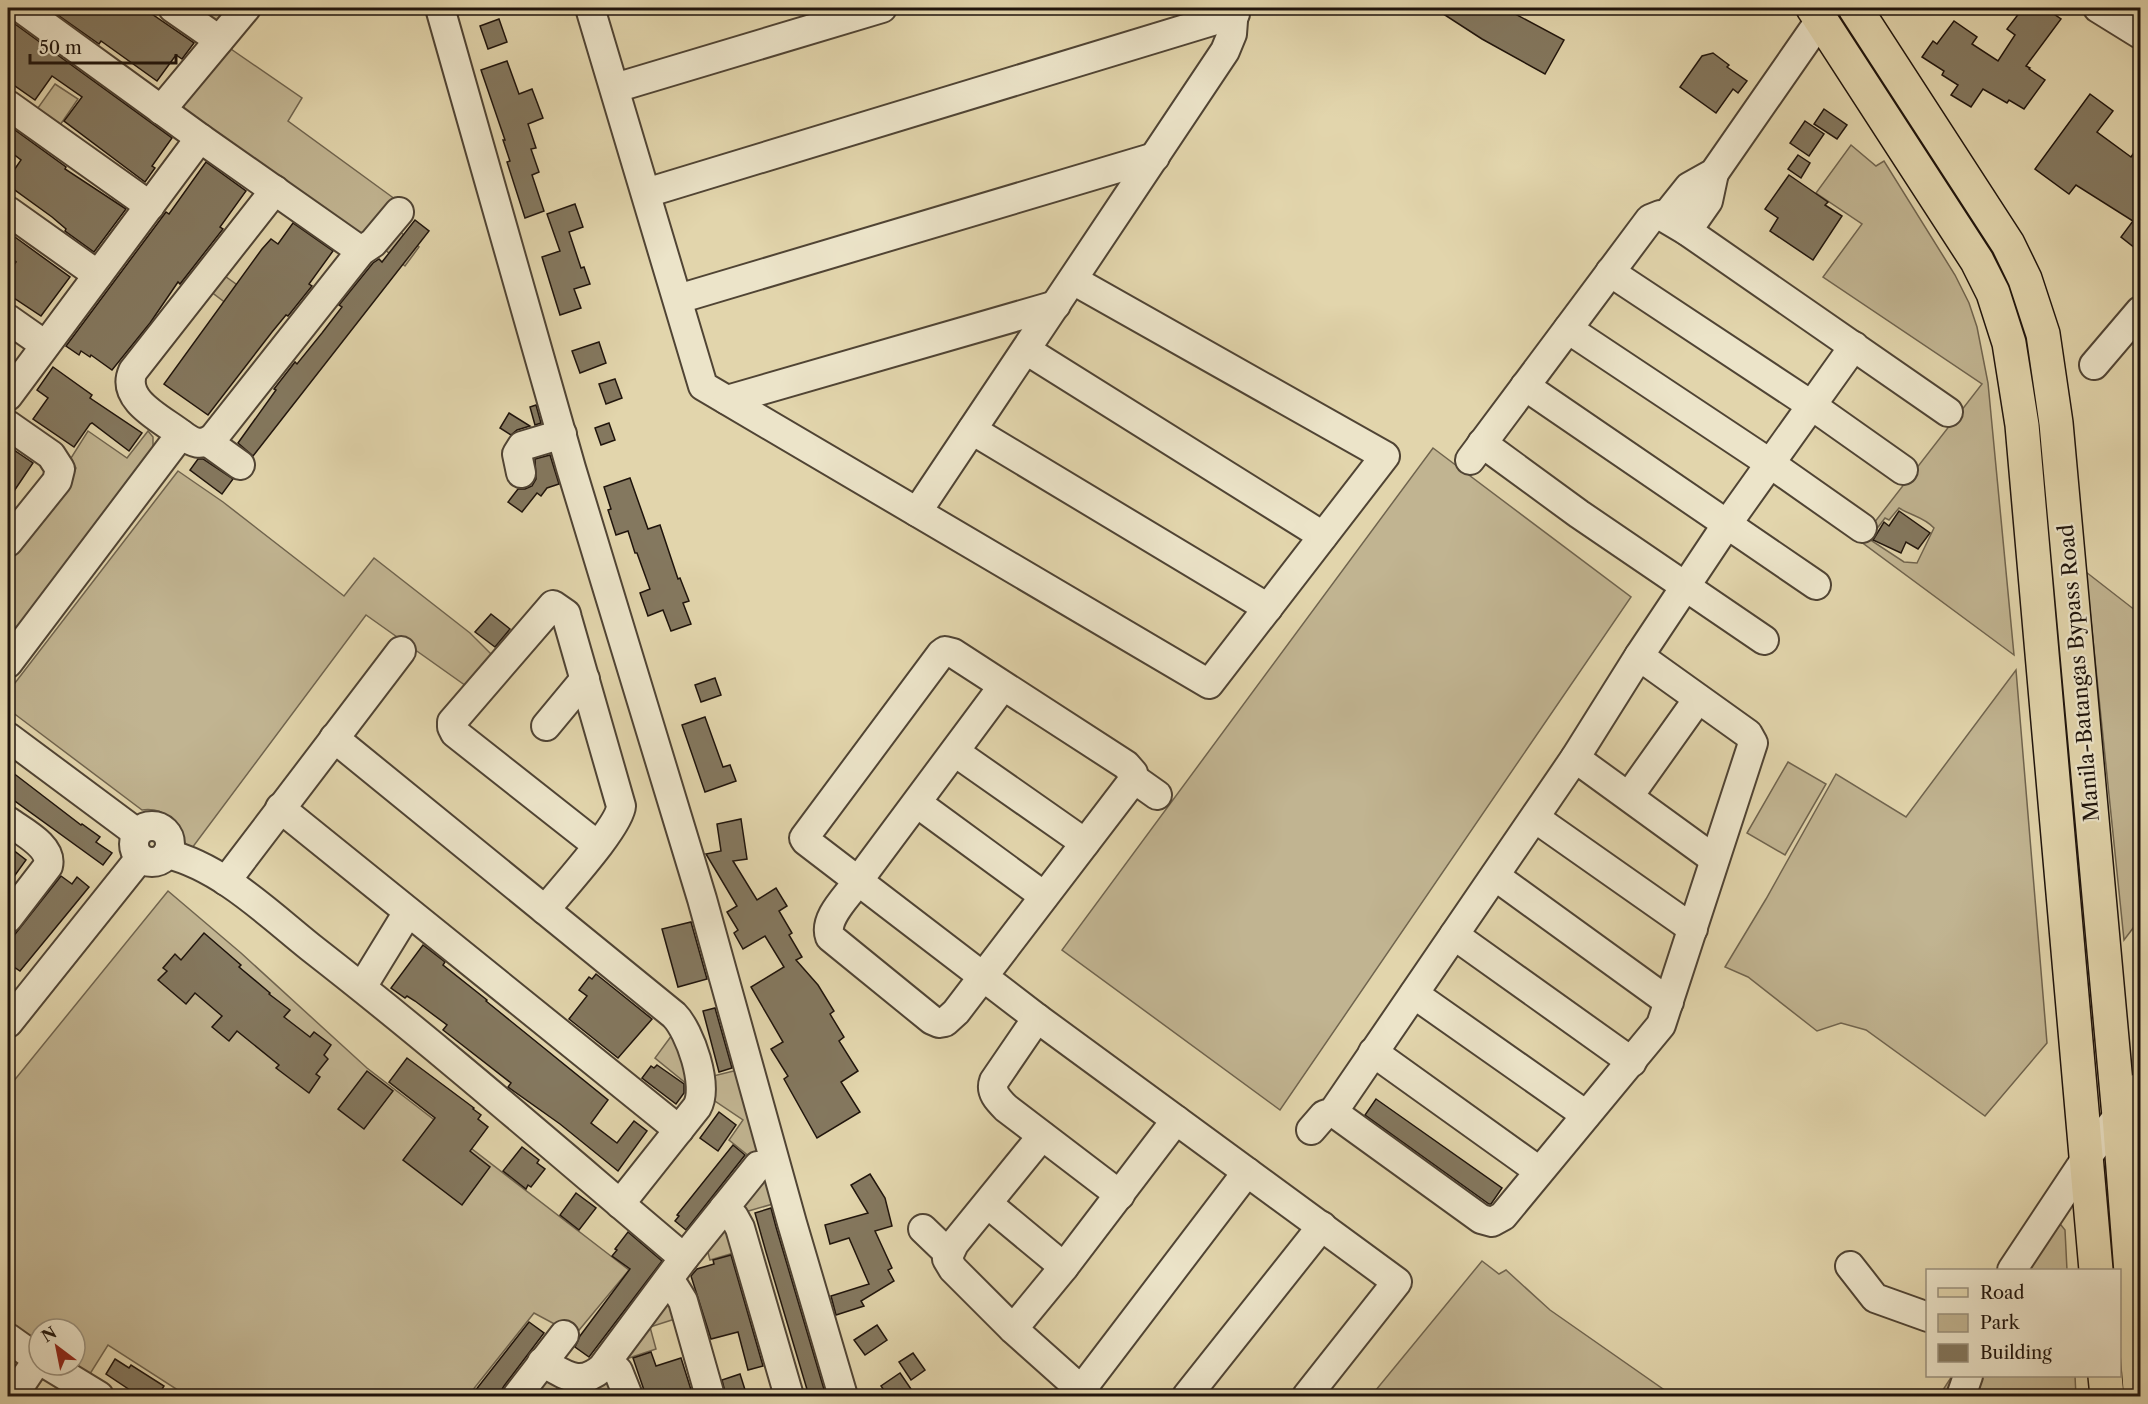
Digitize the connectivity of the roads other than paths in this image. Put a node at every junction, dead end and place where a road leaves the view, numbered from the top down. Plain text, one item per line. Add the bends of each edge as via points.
1 (21, 8) edge
2 (173, 8) edge
3 (246, 8) edge
4 (440, 8) edge
5 (590, 8) edge
6 (882, 8) edge
7 (1855, 8) edge
8 (2098, 8) edge
9 (1235, 11) edge
10 (1817, 13) edge
11 (2140, 34) edge
12 (219, 40) junction
13 (615, 88) junction
14 (8, 105) edge
15 (160, 110) junction
16 (200, 138) junction
17 (1155, 157) junction
18 (275, 190) junction
19 (646, 193) junction
20 (150, 206) junction
21 (8, 211) edge
22 (399, 212) dead end
23 (1676, 224) junction
24 (361, 251) junction
25 (1610, 272) junction
26 (98, 275) junction
27 (1073, 280) junction
28 (678, 299) junction
29 (1056, 305) junction
30 (2140, 311) edge
31 (8, 319) edge
32 (1568, 329) junction
33 (45, 345) junction
34 (1854, 346) junction
35 (1026, 350) junction
36 (2094, 365) dead end
37 (1525, 386) junction
38 (8, 396) edge
39 (727, 400) junction
40 (1811, 405) junction
41 (1948, 412) dead end
42 (8, 425) edge
43 (972, 430) junction
44 (181, 434) junction
45 (562, 434) junction
46 (208, 442) junction
47 (1771, 464) junction
48 (240, 465) dead end
49 (1903, 470) dead end
50 (521, 473) dead end
51 (917, 512) junction
52 (1727, 524) junction
53 (1862, 528) dead end
54 (1323, 536) junction
55 (8, 542) edge
56 (1816, 585) dead end
57 (1686, 587) junction
58 (1268, 608) junction
59 (1764, 640) dead end
60 (401, 651) dead end
61 (1639, 656) junction
62 (8, 663) edge
63 (585, 679) junction
64 (1003, 686) junction
65 (1698, 699) junction
66 (546, 726) dead end
67 (8, 737) edge
68 (334, 738) junction
69 (955, 752) junction
70 (1575, 758) junction
71 (1132, 778) junction
72 (1157, 795) dead end
73 (1629, 796) junction
74 (917, 802) junction
75 (280, 808) junction
76 (1535, 818) junction
77 (8, 821) edge
78 (1085, 843) junction
79 (597, 845) junction
80 (148, 848) junction
81 (1714, 859) junction
82 (1495, 876) junction
83 (226, 881) junction
84 (858, 881) junction
85 (1044, 896) junction
86 (545, 910) junction
87 (408, 912) junction
88 (8, 918) edge
89 (1693, 929) junction
90 (1454, 935) junction
91 (982, 977) junction
92 (362, 987) junction
93 (1414, 994) junction
94 (1669, 1002) junction
95 (1037, 1018) junction
96 (8, 1023) edge
97 (1373, 1052) junction
98 (1632, 1062) junction
99 (2140, 1087) edge
100 (1333, 1112) junction
101 (1586, 1115) junction
102 (1176, 1120) junction
103 (2130, 1124) edge
104 (1311, 1130) dead end
105 (679, 1131) junction
106 (1042, 1136) junction
107 (2087, 1157) junction
108 (758, 1166) dead end
109 (1247, 1172) junction
110 (1539, 1172) junction
111 (1120, 1195) junction
112 (620, 1204) junction
113 (988, 1204) junction
114 (724, 1208) junction
115 (1322, 1226) junction
116 (923, 1229) dead end
117 (948, 1253) junction
118 (684, 1258) junction
119 (1850, 1266) dead end
120 (1064, 1267) junction
121 (2013, 1269) edge
122 (2096, 1269) edge
123 (667, 1282) junction
124 (1926, 1316) edge
125 (1014, 1329) junction
126 (564, 1335) dead end
127 (8, 1338) edge
128 (27, 1351) edge
129 (608, 1360) junction
130 (542, 1362) junction
131 (29, 1377) edge
132 (68, 1377) edge
133 (1968, 1377) edge
134 (2105, 1377) edge
135 (567, 1387) edge
136 (2140, 1389) edge
137 (1084, 1393) edge
138 (13, 1396) edge
139 (99, 1396) edge
140 (517, 1396) edge
141 (628, 1396) edge
142 (710, 1396) edge
143 (789, 1396) edge
144 (843, 1396) edge
145 (1187, 1396) edge
146 (1307, 1396) edge
147 (1961, 1396) edge
148 (2107, 1396) edge

1 - 15 street
2 - 12 street
3 - 12 street
4 - 45 street
5 - 13 street
6 - 13 street
7 - 103 main road, Manila-Batangas Bypass Road via 2008,244 2025,279 2043,334
8 - 11 street
9 - 17 street via 1225,51
9 - 19 street
10 - 23 street via 1714,173 1708,201
10 - 107 main road, Manila-Batangas Bypass Road via 1977,261 1993,293 2009,343 2022,425
12 - 15 street
13 - 19 street
14 - 20 street
15 - 16 street
16 - 18 street
16 - 20 street
17 - 27 street
17 - 28 street
18 - 24 street
18 - 44 street via 130,378 129,387 138,402
19 - 28 street
20 - 26 street
21 - 26 street
22 - 24 street via 373,243
23 - 25 street via 1660,215 1650,219
23 - 34 street
24 - 46 street
25 - 32 street
25 - 40 street
26 - 33 street
27 - 29 street
27 - 54 street via 1385,456
28 - 39 street via 703,386
29 - 35 street
29 - 39 street
30 - 36 street
31 - 33 street
32 - 37 street
32 - 47 street
33 - 38 street
34 - 40 street
34 - 41 street
35 - 43 street
35 - 54 street
37 - 52 street
37 - 57 street via 1476,452 1579,514
39 - 51 street
40 - 47 street
40 - 49 street
42 - 55 street via 51,455 60,469 57,481
43 - 51 street
43 - 58 street
44 - 46 street via 196,443
44 - 62 street
45 - 50 street via 522,446 517,454
45 - 144 street via 702,899
46 - 48 street
47 - 52 street
47 - 53 street
51 - 58 street via 1209,684
52 - 56 street
52 - 57 street
54 - 58 street
57 - 59 street
57 - 61 street
60 - 68 street
61 - 65 street
61 - 70 street
63 - 66 street
63 - 79 street via 621,806 619,815
63 - 79 street via 566,614 554,605 446,725
64 - 69 street
64 - 71 street via 1126,765 1133,773
64 - 84 street via 949,651 950,642 805,835 806,841
65 - 73 street
65 - 81 street via 1748,734 1753,743
67 - 80 street
68 - 75 street
68 - 86 street
69 - 74 street
69 - 78 street
70 - 73 street
70 - 76 street
71 - 72 street
71 - 78 street
73 - 81 street
74 - 84 street
74 - 85 street
75 - 83 street
75 - 87 street
76 - 82 street
76 - 89 street
77 - 88 street via 49,856 48,866
78 - 85 street
79 - 86 street
80 - 83 street via 193,863
80 - 96 street
81 - 89 street
82 - 90 street
82 - 94 street
83 - 92 street
84 - 91 street
84 - 91 street via 829,922 830,938 932,1020 939,1023 951,1017
85 - 91 street
86 - 105 street via 685,1028 702,1094
87 - 92 street
87 - 105 street
89 - 94 street
90 - 93 street
90 - 98 street
91 - 95 street
92 - 112 street
93 - 97 street
93 - 101 street
94 - 98 street via 1661,1025
95 - 102 street
95 - 106 street via 994,1081 993,1090 1006,1108
97 - 100 street
97 - 110 street
98 - 101 street
99 - 103 street
100 - 104 street via 1326,1113
100 - 110 street via 1487,1221 1503,1216
101 - 110 street
102 - 109 street
102 - 111 street
103 - 107 street
103 - 136 main road, Manila-Batangas Bypass Road
105 - 112 street
106 - 111 street
106 - 113 street
107 - 121 street
107 - 122 main road, Manila-Batangas Bypass Road
108 - 114 street
109 - 115 street
109 - 137 street
111 - 120 street
112 - 118 street
113 - 117 street
113 - 120 street
114 - 118 street
114 - 143 street via 740,1228
115 - 145 street
115 - 146 street via 1398,1284
116 - 117 street
117 - 125 street via 953,1269
118 - 123 street
119 - 124 street via 1875,1298
120 - 125 street
123 - 129 street
123 - 142 street via 683,1301
125 - 137 street
126 - 130 street
127 - 128 street
129 - 135 street via 595,1373
129 - 141 street via 618,1371
130 - 135 street
130 - 140 street
131 - 138 street
132 - 139 street
133 - 147 street
134 - 148 main road

